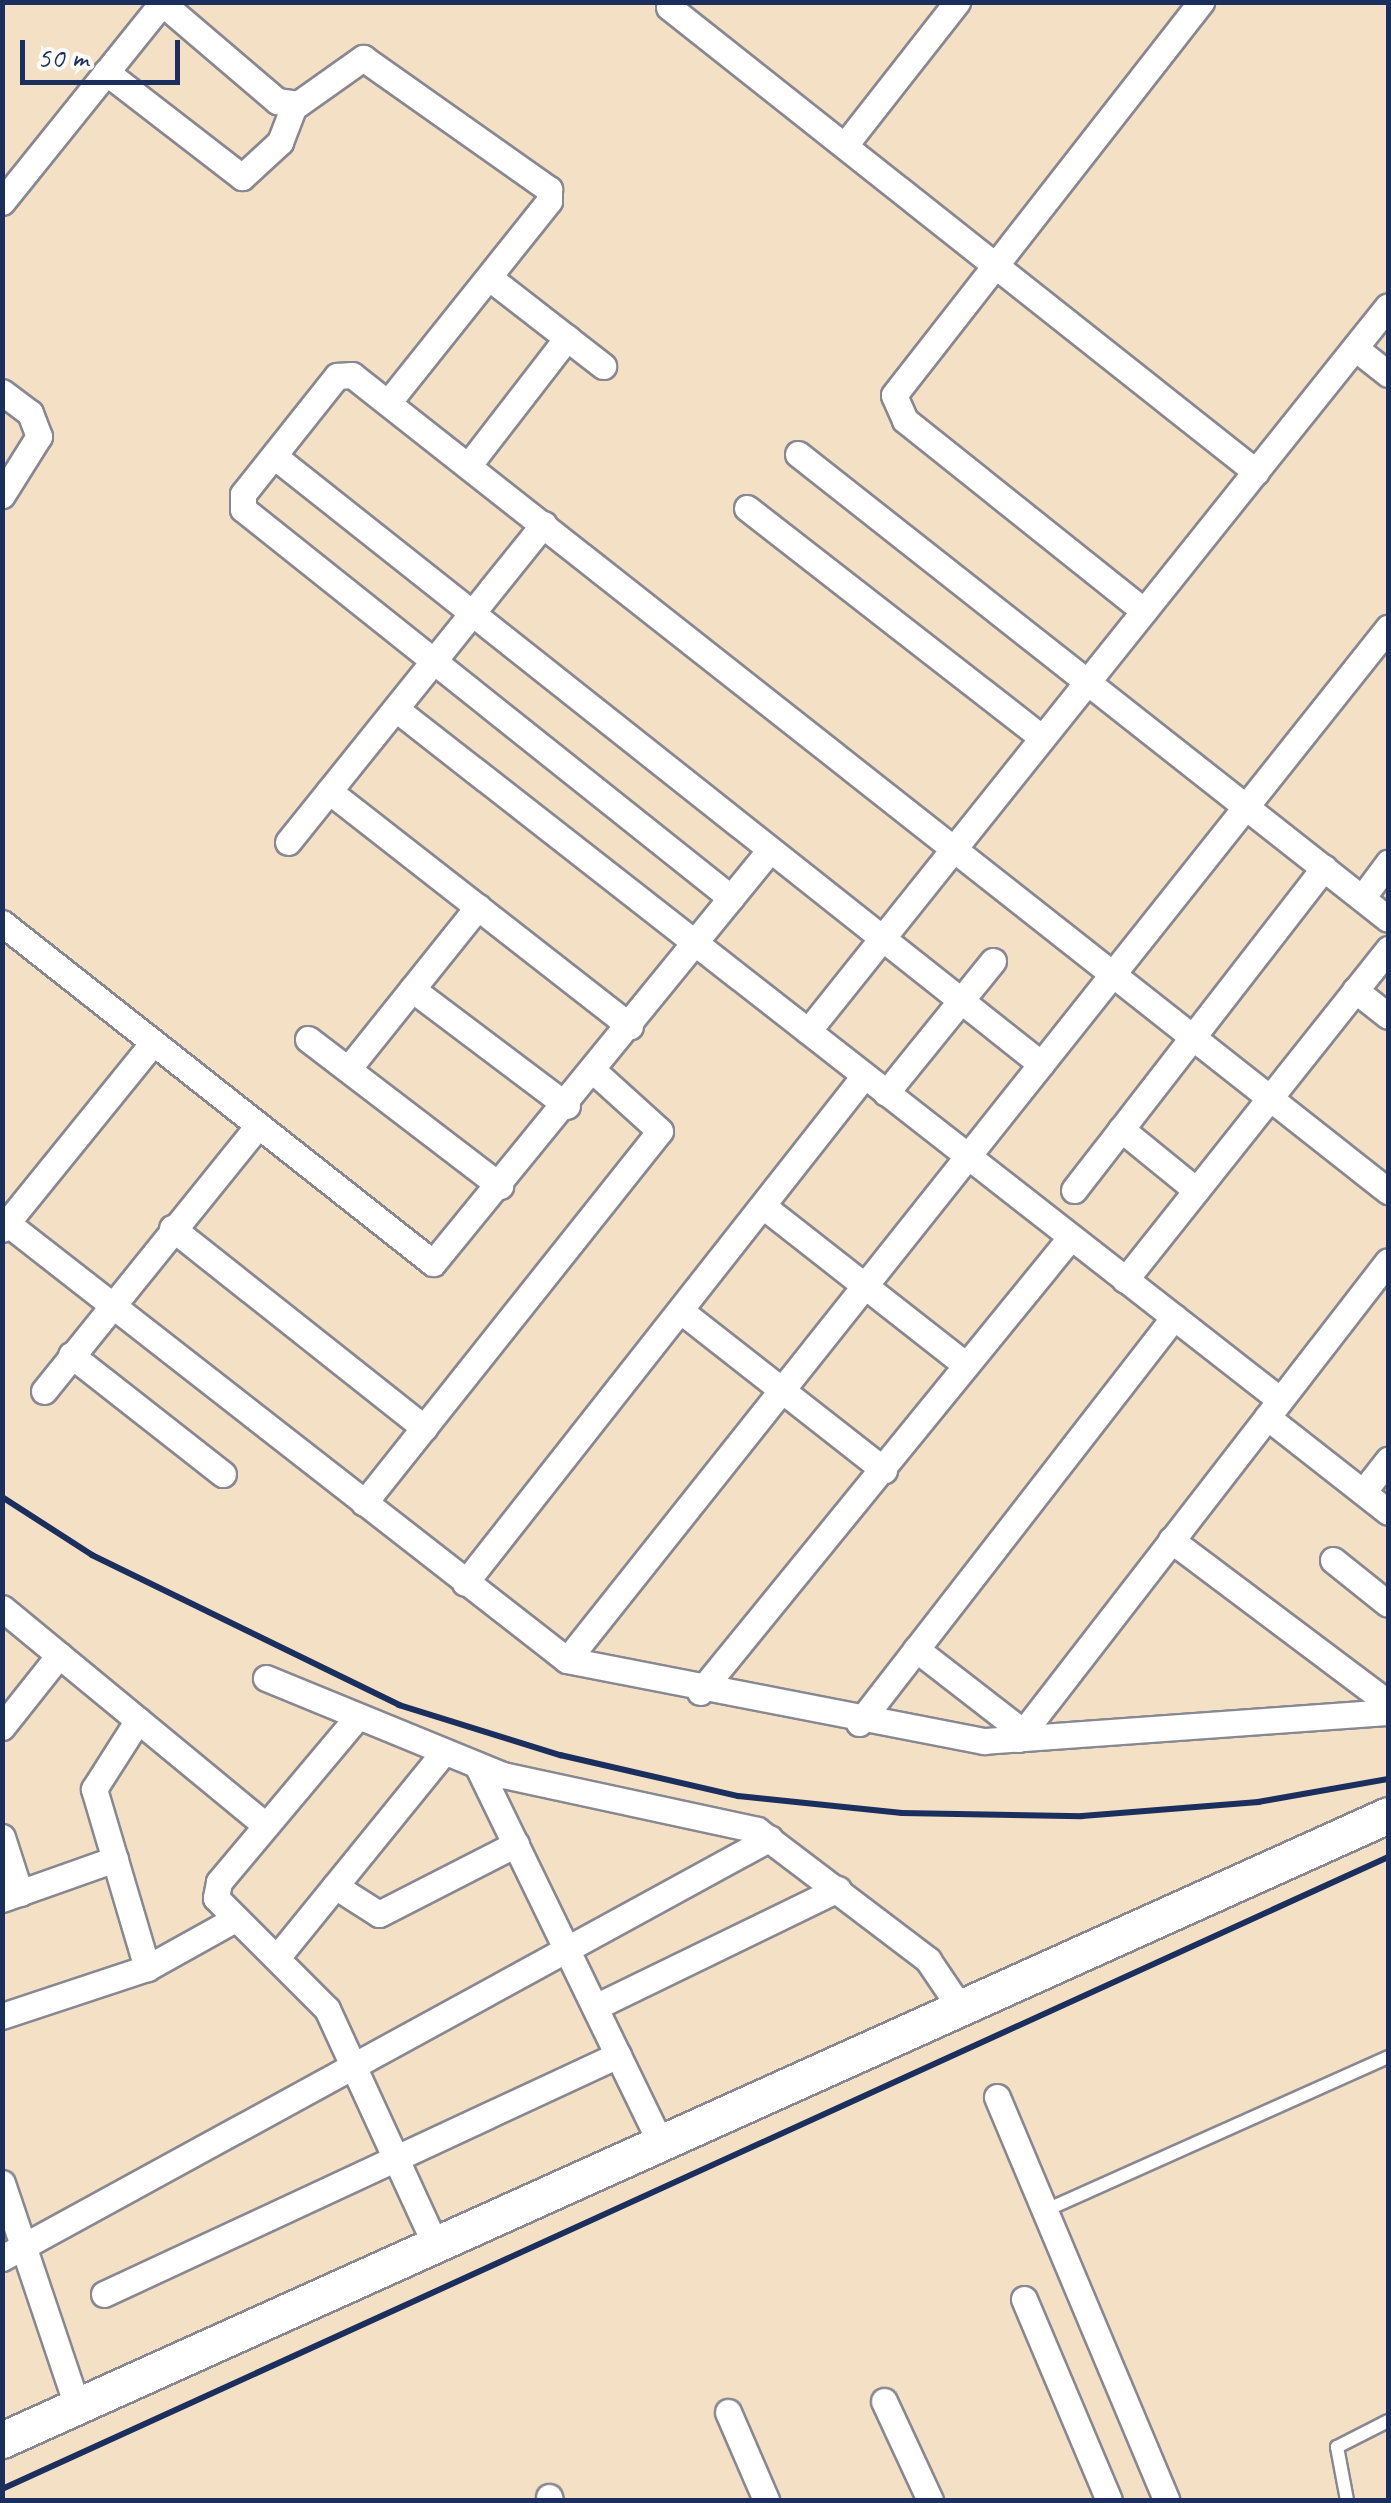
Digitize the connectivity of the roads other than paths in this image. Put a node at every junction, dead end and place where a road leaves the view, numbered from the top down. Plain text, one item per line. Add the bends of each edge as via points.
1 (956, 2) edge
2 (1201, 2) edge
3 (162, 3) edge
4 (670, 7) dead end
5 (106, 72) junction
6 (294, 105) junction
7 (844, 145) junction
8 (2, 202) edge
9 (994, 263) junction
10 (491, 278) junction
11 (1388, 306) edge
12 (567, 338) junction
13 (1356, 348) junction
14 (603, 366) dead end
15 (1388, 374) edge
16 (2, 392) edge
17 (388, 403) junction
18 (798, 454) dead end
19 (274, 456) junction
20 (468, 466) junction
21 (1256, 472) junction
22 (2, 495) edge
23 (747, 508) dead end
24 (544, 524) junction
25 (1144, 611) junction
26 (473, 615) junction
27 (1388, 628) edge
28 (436, 660) junction
29 (1088, 680) junction
30 (396, 708) junction
31 (1042, 738) junction
32 (330, 791) junction
33 (1247, 808) junction
34 (288, 842) dead end
35 (952, 848) junction
36 (769, 851) junction
37 (1388, 863) edge
38 (1324, 868) junction
39 (731, 898) junction
40 (1362, 898) junction
41 (478, 906) junction
42 (1388, 919) edge
43 (2, 923) edge
44 (879, 937) junction
45 (697, 940) junction
46 (1388, 949) edge
47 (992, 961) dead end
48 (1113, 976) junction
49 (412, 989) junction
50 (1354, 990) junction
51 (960, 1002) junction
52 (1388, 1016) edge
53 (630, 1026) junction
54 (808, 1031) junction
55 (1194, 1036) junction
56 (308, 1039) dead end
57 (152, 1045) junction
58 (1041, 1064) junction
59 (348, 1069) junction
60 (595, 1072) junction
61 (864, 1076) junction
62 (886, 1093) junction
63 (1269, 1095) junction
64 (567, 1106) junction
65 (256, 1128) junction
66 (1121, 1130) junction
67 (968, 1155) junction
68 (500, 1186) junction
69 (1074, 1190) dead end
70 (1196, 1190) junction
71 (1388, 1190) edge
72 (764, 1206) junction
73 (5, 1226) edge
74 (172, 1228) junction
75 (1070, 1238) junction
76 (1388, 1261) edge
77 (1125, 1280) junction
78 (863, 1284) junction
79 (108, 1306) junction
80 (681, 1311) junction
81 (1174, 1317) junction
82 (71, 1355) junction
83 (966, 1365) junction
84 (778, 1390) junction
85 (44, 1391) dead end
86 (1274, 1408) junction
87 (424, 1428) junction
88 (1388, 1460) edge
89 (884, 1470) junction
90 (222, 1474) dead end
91 (1363, 1492) junction
92 (364, 1503) junction
93 (1388, 1512) edge
94 (1171, 1540) junction
95 (1333, 1560) dead end
96 (465, 1583) junction
97 (1388, 1604) edge
98 (2, 1608) edge
99 (916, 1649) junction
100 (59, 1655) junction
101 (566, 1660) junction
102 (266, 1678) dead end
103 (700, 1692) junction
104 (1388, 1704) edge
105 (1388, 1712) edge
106 (138, 1720) junction
107 (354, 1721) junction
108 (859, 1723) junction
109 (2, 1726) edge
110 (1020, 1736) junction
111 (443, 1753) junction
112 (477, 1766) junction
113 (1388, 1814) edge
114 (266, 1826) junction
115 (2, 1837) edge
116 (770, 1838) junction
117 (516, 1844) junction
118 (115, 1859) junction
119 (335, 1886) junction
120 (838, 1888) junction
121 (11, 1896) edge
122 (236, 1919) junction
123 (566, 1948) junction
124 (278, 1955) junction
125 (148, 1968) junction
126 (959, 2006) junction
127 (595, 2007) junction
128 (2, 2016) edge
129 (618, 2056) junction
130 (1388, 2056) edge
131 (352, 2065) junction
132 (996, 2097) dead end
133 (659, 2140) junction
134 (396, 2158) junction
135 (2, 2183) edge
136 (1042, 2212) junction
137 (434, 2242) junction
138 (13, 2253) edge
139 (104, 2294) dead end
140 (1024, 2299) dead end
141 (884, 2401) dead end
142 (77, 2406) junction
143 (728, 2412) dead end
144 (1388, 2421) edge
145 (2, 2440) edge
146 (766, 2500) edge
147 (930, 2500) edge
148 (1109, 2500) edge
149 (1166, 2500) edge
150 (1347, 2500) edge

1 - 7 street
2 - 9 street
3 - 5 street
3 - 6 street via 277,101
4 - 7 street
5 - 6 street via 242,176 280,142
5 - 8 street
6 - 10 street via 363,58 543,182 549,201
7 - 9 street
9 - 21 street
9 - 25 street via 900,381 895,406
10 - 12 street
10 - 17 street
11 - 13 street
12 - 14 street
12 - 20 street
13 - 15 street
13 - 21 street
16 - 22 street via 30,413 39,436
17 - 19 street via 352,375 337,376
17 - 20 street
18 - 29 street
19 - 26 street
19 - 28 street via 243,494 243,509
20 - 24 street
21 - 25 street
23 - 31 street
24 - 26 street
24 - 35 street
25 - 29 street
26 - 28 street
26 - 36 street
27 - 33 street
28 - 30 street
28 - 39 street
29 - 31 street
29 - 33 street
30 - 32 street
30 - 45 street
31 - 35 street
32 - 34 street
32 - 41 street
33 - 38 street
33 - 48 street
35 - 44 street
35 - 48 street
36 - 39 street
36 - 44 street
37 - 40 street
38 - 40 street
38 - 55 street
39 - 45 street
40 - 42 street
41 - 49 street
41 - 53 street
43 - 57 street
44 - 51 street
44 - 54 street
45 - 53 street
45 - 54 street
46 - 50 street
47 - 51 street
48 - 55 street
48 - 58 street
49 - 59 street
49 - 64 street
50 - 52 street
50 - 63 street
51 - 58 street
51 - 62 street
53 - 60 street
54 - 61 street
55 - 63 street
55 - 66 street
56 - 59 street
57 - 65 street
57 - 73 street
58 - 67 street
59 - 68 street
60 - 64 street
60 - 87 street via 660,1130
61 - 62 street
61 - 72 street
62 - 67 street
63 - 70 street
63 - 71 street
64 - 68 street
65 - 68 street via 426,1262 438,1261
65 - 74 street
66 - 69 street
66 - 70 street
67 - 75 street
67 - 78 street
70 - 77 street
72 - 78 street
72 - 80 street
73 - 79 street
74 - 79 street
74 - 87 street
75 - 77 street
75 - 83 street
76 - 86 street
77 - 81 street
78 - 83 street
78 - 84 street
79 - 82 street
79 - 92 street
80 - 84 street
80 - 96 street
81 - 86 street
81 - 99 street
82 - 85 street
82 - 90 street
83 - 89 street
84 - 89 street
84 - 101 street
86 - 91 street
86 - 94 street
87 - 92 street
88 - 91 street
89 - 103 street
91 - 93 street
92 - 96 street
94 - 104 street
94 - 110 street
95 - 97 street
96 - 101 street
98 - 100 street
99 - 108 street
99 - 110 street
100 - 106 street
100 - 109 street
101 - 103 street
102 - 107 street
103 - 108 street
105 - 110 street
106 - 114 street
106 - 118 street via 94,1789
107 - 111 street
107 - 114 street
108 - 110 street
111 - 112 street
111 - 119 street
112 - 116 street via 738,1822
112 - 117 street
113 - 126 street
114 - 122 street via 215,1891
115 - 121 street
116 - 120 street
116 - 123 street
117 - 119 street via 378,1914
117 - 123 street
118 - 121 street
118 - 125 street
119 - 124 street
120 - 126 street via 946,1976
120 - 127 street
122 - 124 street
122 - 125 street
123 - 127 street
123 - 131 street
124 - 131 street via 315,1990
125 - 128 street
126 - 133 street
127 - 129 street
129 - 133 street
129 - 134 street
130 - 136 lane
131 - 134 street
131 - 138 street
132 - 136 street
133 - 137 street
134 - 137 street
134 - 139 street
135 - 138 street
136 - 149 street
137 - 142 street
138 - 142 street
140 - 148 street
141 - 147 street
142 - 145 street
143 - 146 street
144 - 150 lane via 1337,2446

